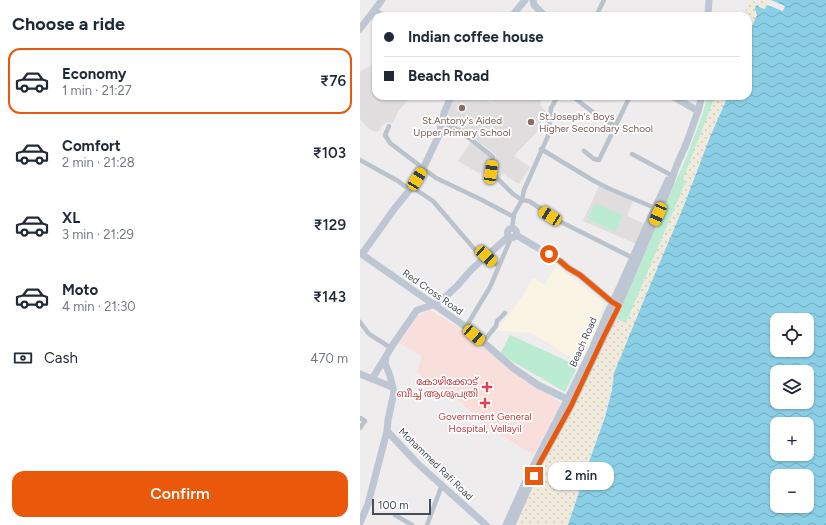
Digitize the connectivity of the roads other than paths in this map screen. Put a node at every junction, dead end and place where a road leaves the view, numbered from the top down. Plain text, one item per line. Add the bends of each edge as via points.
1 (382, 0) edge
2 (524, 0) edge
3 (533, 0) edge
4 (604, 0) edge
5 (709, 0) edge
6 (375, 10) joint
7 (378, 12) edge
8 (515, 12) edge
9 (541, 12) edge
10 (598, 12) edge
11 (708, 12) edge
12 (372, 14) edge
13 (360, 29) edge
14 (449, 100) edge
15 (556, 100) edge
16 (577, 100) edge
17 (628, 100) edge
18 (679, 100) edge
19 (701, 100) edge
20 (698, 111) junction
21 (443, 122) junction
22 (389, 126) dead end
23 (615, 126) junction
24 (541, 149) junction
25 (584, 151) dead end
26 (632, 154) dead end
27 (360, 160) edge
28 (676, 167) junction
29 (423, 169) junction
30 (671, 175) junction
31 (411, 189) junction
32 (522, 200) junction
33 (655, 208) junction
34 (514, 217) junction
35 (512, 234) junction
36 (361, 253) edge
37 (485, 257) junction
38 (633, 258) junction
39 (499, 266) junction
40 (420, 295) junction
41 (616, 304) junction
42 (433, 305) junction
43 (417, 310) junction
44 (505, 313) dead end
45 (360, 322) edge
46 (466, 327) junction
47 (483, 342) junction
48 (391, 348) junction
49 (386, 357) junction
50 (361, 376) edge
51 (372, 379) junction
52 (392, 388) junction
53 (570, 401) junction
54 (360, 418) edge
55 (360, 428) edge
56 (388, 431) junction
57 (442, 485) junction
58 (395, 515) dead end
59 (360, 523) edge
60 (412, 525) edge
61 (427, 525) edge
62 (486, 525) edge
63 (506, 525) edge
64 (512, 525) edge

1 - 6 street
2 - 8 street
3 - 9 street
4 - 10 street
5 - 11 street
6 - 7 street
12 - 13 street
14 - 21 street
15 - 24 street via 551,108 548,136
16 - 23 street
17 - 23 street
18 - 20 street
19 - 20 street, Beach Road
20 - 28 street, Beach Road
21 - 29 street
21 - 32 street via 460,131 493,156 491,172
22 - 29 street via 385,135 390,143
23 - 25 street via 599,160
24 - 32 street
24 - 33 street via 594,181
26 - 30 street
27 - 31 street
28 - 30 street, Beach Road
28 - 41 street, Beach Road
29 - 31 street
29 - 34 street
30 - 33 street, Beach Road
31 - 36 street
31 - 37 street via 433,202
32 - 34 street
32 - 38 street via 529,201 561,222
33 - 38 street, Beach Road
34 - 35 street
35 - 37 street
35 - 39 street
35 - 41 street via 560,261
36 - 40 street, Red Cross Road
37 - 39 street
37 - 42 street via 442,300
38 - 41 street, Beach Road
39 - 46 street via 490,287
40 - 42 street, Red Cross Road
40 - 43 street
41 - 53 street, Beach Road
42 - 43 street
42 - 46 street, Red Cross Road
43 - 48 street
44 - 47 street
45 - 48 street via 369,334
46 - 47 street, Red Cross Road
47 - 53 street, Red Cross Road via 512,368
48 - 49 street
49 - 51 street
49 - 52 street, Mohammed Rafi Road via 385,363
50 - 51 street
51 - 52 street
52 - 56 street, Mohammed Rafi Road via 394,392
53 - 63 street, Beach Road via 530,472
53 - 64 street, Beach Road
54 - 55 street via 365,421
56 - 57 street, Mohammed Rafi Road via 417,463
56 - 59 street via 368,504
57 - 61 street
57 - 62 street, Mohammed Rafi Road
58 - 60 street

